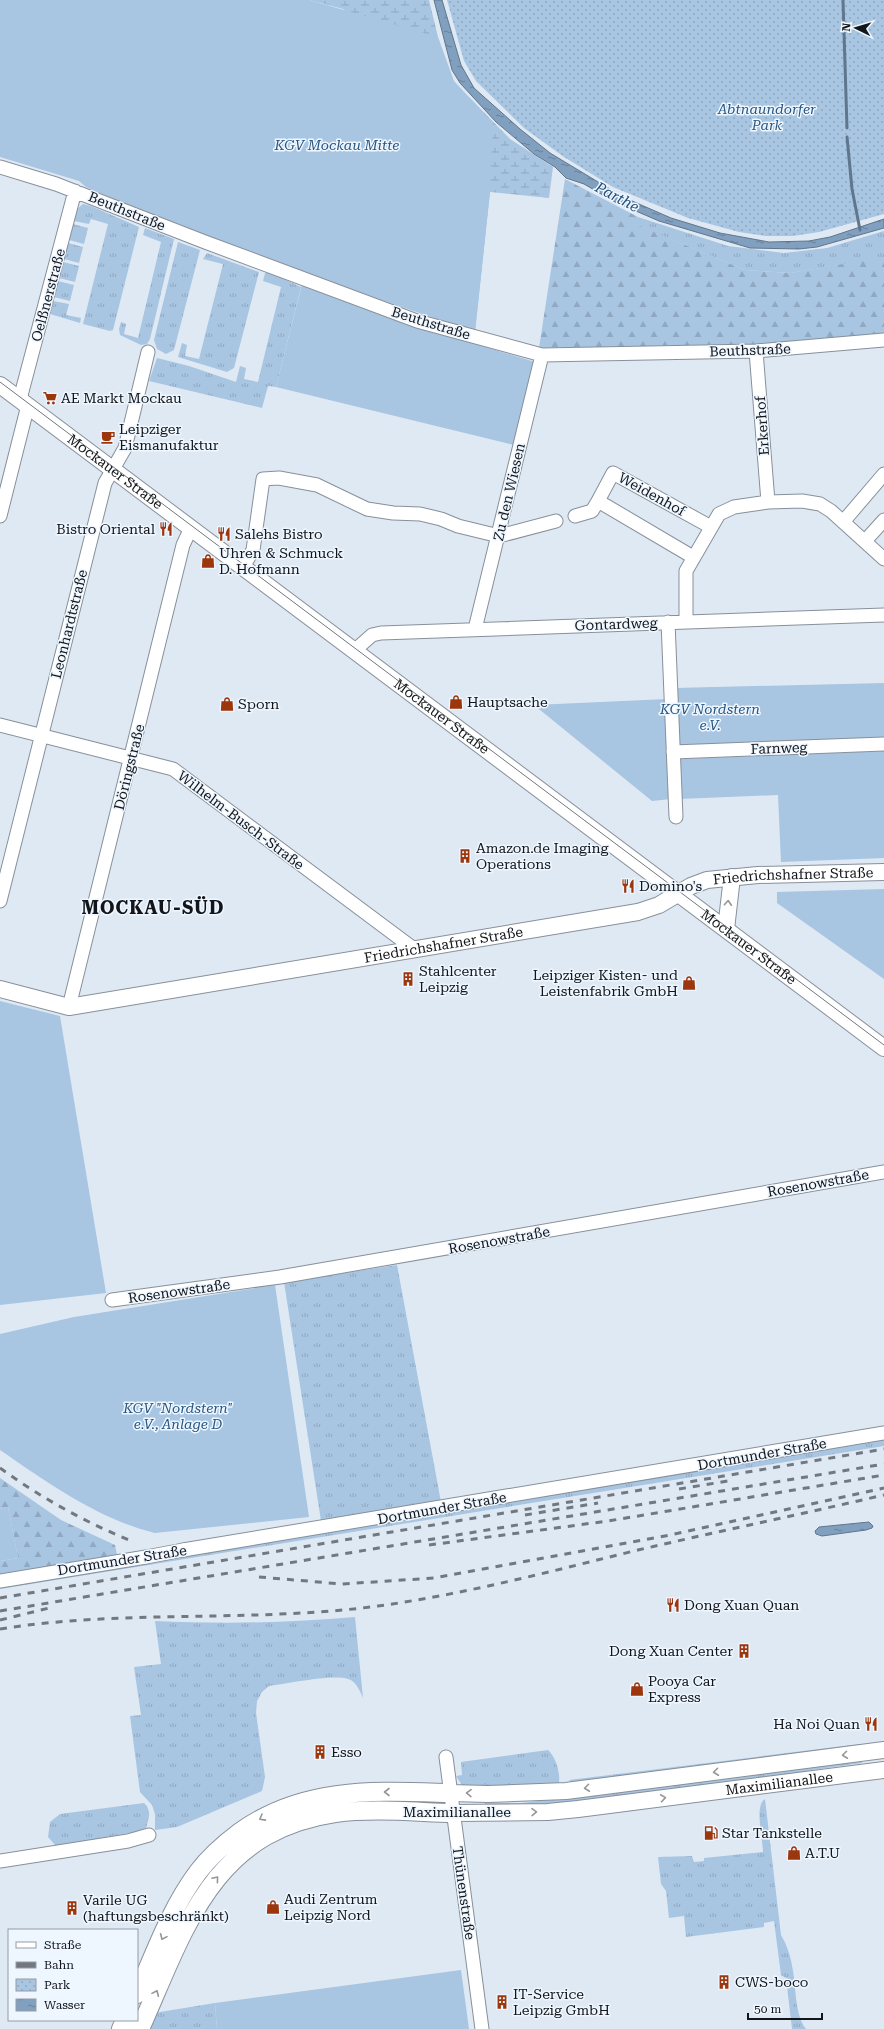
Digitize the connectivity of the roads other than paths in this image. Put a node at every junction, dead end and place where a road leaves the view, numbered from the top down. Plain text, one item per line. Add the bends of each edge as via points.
1 (0, 167) edge
2 (75, 191) junction
3 (884, 340) edge
4 (756, 351) junction
5 (148, 352) dead end
6 (542, 356) junction
7 (0, 385) edge
8 (24, 402) junction
9 (113, 469) junction
10 (884, 474) edge
11 (598, 501) junction
12 (768, 502) junction
13 (0, 516) edge
14 (575, 516) dead end
15 (884, 520) edge
16 (556, 521) dead end
17 (843, 522) junction
18 (711, 527) junction
19 (191, 528) junction
20 (499, 536) junction
21 (865, 541) junction
22 (693, 557) junction
23 (884, 559) edge
24 (243, 567) junction
25 (884, 616) edge
26 (668, 622) junction
27 (686, 622) junction
28 (475, 629) junction
29 (354, 650) junction
30 (0, 725) edge
31 (41, 735) junction
32 (884, 744) edge
33 (673, 752) junction
34 (131, 758) junction
35 (676, 817) dead end
36 (884, 872) edge
37 (732, 877) junction
38 (678, 893) junction
39 (0, 901) edge
40 (726, 929) junction
41 (414, 949) junction
42 (0, 989) edge
43 (69, 1007) junction
44 (884, 1048) edge
45 (884, 1172) edge
46 (112, 1300) dead end
47 (884, 1433) edge
48 (0, 1581) edge
49 (884, 1750) edge
50 (446, 1757) dead end
51 (884, 1770) edge
52 (450, 1793) junction
53 (453, 1813) junction
54 (149, 1835) dead end
55 (0, 1861) edge
56 (138, 1992) edge
57 (140, 2029) edge
58 (482, 2029) edge

1 - 2 street, Beuthstraße
2 - 6 street, Beuthstraße via 417,321
2 - 8 street, Oelßnerstraße
3 - 4 street, Beuthstraße
4 - 6 street, Beuthstraße
4 - 12 street, Erkerhof
5 - 9 street, Leonhardtstraße via 125,448
6 - 20 street, Zu den Wiesen
7 - 8 main road, Mockauer Straße
8 - 9 main road, Mockauer Straße
8 - 13 street, Oelßnerstraße
9 - 19 main road, Mockauer Straße
9 - 31 street, Leonhardtstraße via 105,483
10 - 17 street
11 - 14 street via 592,512
11 - 18 street, Weidenhof via 613,473
11 - 22 street
12 - 17 street via 802,501 820,504
12 - 18 street via 734,507 719,514
15 - 21 street
16 - 20 street
17 - 21 street
18 - 22 street
19 - 24 main road, Mockauer Straße
19 - 34 street, Döringstraße via 183,545
20 - 24 street via 434,517 367,509 317,485 279,478 263,479 252,550
20 - 28 street, Zu den Wiesen
21 - 23 street
22 - 27 street via 686,571
24 - 29 main road, Mockauer Straße
25 - 27 street, Gontardweg
26 - 27 street, Gontardweg
26 - 28 street, Gontardweg
26 - 33 street
28 - 29 street, Gontardweg via 381,632
29 - 38 main road, Mockauer Straße
30 - 31 street, Wilhelm-Busch-Straße
31 - 34 street, Wilhelm-Busch-Straße
31 - 39 street, Leonhardtstraße
32 - 33 street, Farnweg
33 - 35 street
34 - 41 street, Wilhelm-Busch-Straße via 173,769
34 - 43 street, Döringstraße
36 - 37 main road, Friedrichshafner Straße
37 - 38 main road, Friedrichshafner Straße via 707,880
40 -> 37 main road
38 - 40 main road, Mockauer Straße
38 - 41 main road, Friedrichshafner Straße via 658,905 638,912
40 - 44 main road, Mockauer Straße
41 - 43 main road, Friedrichshafner Straße
42 - 43 main road, Friedrichshafner Straße
45 - 46 street, Rosenowstraße via 280,1277
47 - 48 street, Dortmunder Straße, bridge
49 -> 52 main road, Maximilianallee via 566,1791
50 - 52 street, Thünenstraße
53 -> 51 main road, Maximilianallee via 548,1812
52 - 53 street, Thünenstraße
52 -> 56 highway, Maximilianallee via 372,1792 322,1796 290,1805 255,1822 223,1844 198,1872 172,1916
57 -> 53 highway, Maximilianallee via 198,1904 211,1884 241,1853 270,1834 307,1819 334,1813
53 - 58 street, Thünenstraße
54 - 55 street via 128,1841

